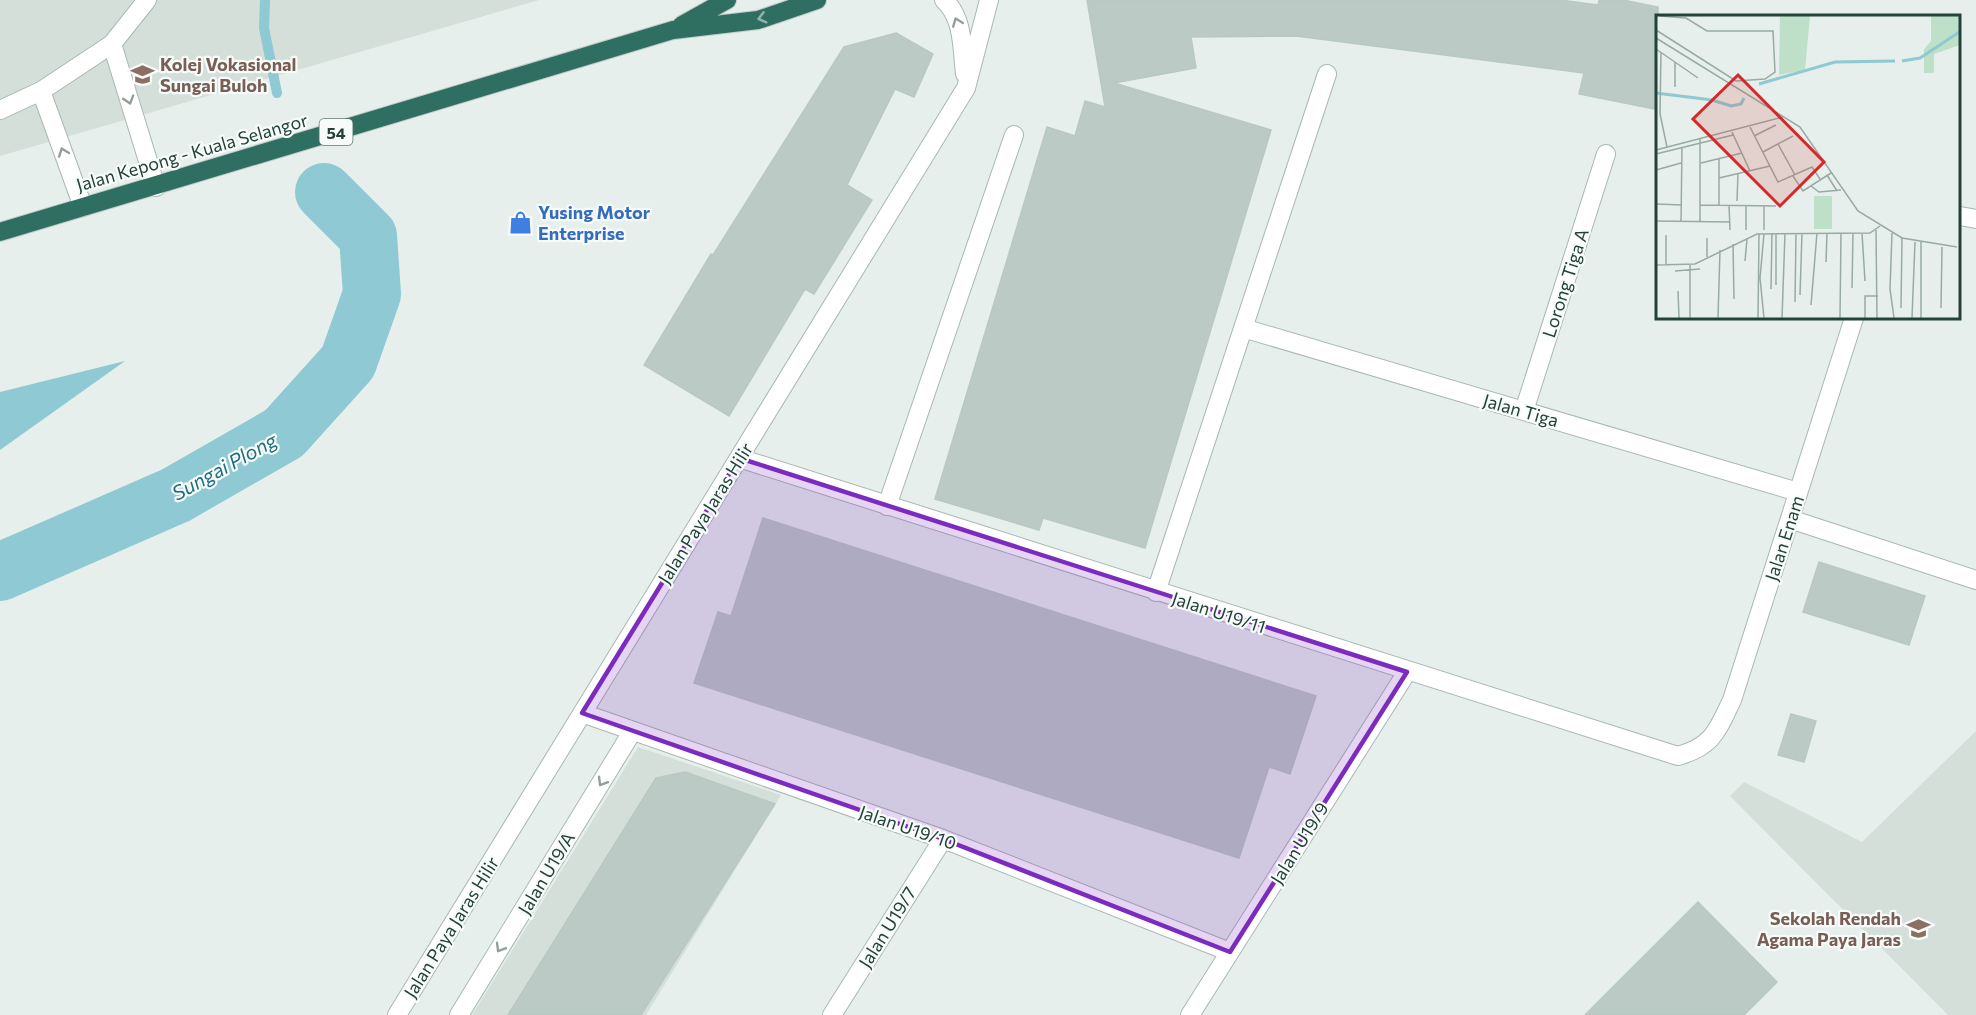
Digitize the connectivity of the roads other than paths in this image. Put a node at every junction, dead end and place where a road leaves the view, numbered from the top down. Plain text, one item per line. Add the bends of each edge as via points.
1 (147, 0) edge
2 (727, 0) edge
3 (817, 0) edge
4 (944, 0) edge
5 (989, 0) edge
6 (673, 30) junction
7 (112, 44) junction
8 (1327, 74) dead end
9 (966, 88) junction
10 (41, 90) junction
11 (0, 110) edge
12 (1014, 135) dead end
13 (1606, 154) dead end
14 (156, 187) junction
15 (83, 207) junction
16 (1961, 216) edge
17 (1976, 219) edge
18 (0, 231) edge
19 (1853, 320) edge
20 (1244, 328) junction
21 (1524, 411) junction
22 (739, 458) junction
23 (1798, 492) junction
24 (887, 506) junction
25 (1790, 519) junction
26 (1976, 580) edge
27 (1156, 592) junction
28 (1407, 672) junction
29 (582, 713) junction
30 (632, 732) junction
31 (1699, 750) joint
32 (943, 838) junction
33 (1230, 952) junction
34 (397, 1015) edge
35 (459, 1015) edge
36 (832, 1015) edge
37 (1190, 1015) edge

1 - 7 street
2 - 6 highway, Jalan Kepong - Kuala Selangor / 54
3 -> 6 highway, Jalan Kepong - Kuala Selangor / 54 via 758,20
9 -> 4 street via 960,30 951,6
5 - 9 street, Jalan Paya Jaras Hilir
6 - 14 highway, Jalan Kepong - Kuala Selangor / 54
7 - 10 street
7 -> 14 street
8 - 20 street
9 - 22 street, Jalan Paya Jaras Hilir
10 - 11 street
15 -> 10 street
12 - 24 street
13 - 21 street, Lorong Tiga A
14 - 15 highway, Jalan Kepong - Kuala Selangor / 54
15 - 18 highway, Jalan Kepong - Kuala Selangor / 54
16 - 17 street
19 - 23 street, Jalan Enam
20 - 21 street, Jalan Tiga
20 - 27 street
21 - 23 street, Jalan Tiga
22 - 24 street, Jalan U19/11
22 - 29 street, Jalan Paya Jaras Hilir
23 - 25 street, Jalan Enam
24 - 27 street, Jalan U19/11
25 - 26 street
25 - 31 street, Jalan Enam via 1732,700 1718,730
27 - 28 street, Jalan U19/11
28 - 31 street, Jalan U19/11 via 1658,752 1678,756
28 - 33 street, Jalan U19/9
29 - 30 street, Jalan U19/10
29 - 34 street, Jalan Paya Jaras Hilir
30 - 32 street, Jalan U19/10
30 -> 35 street, Jalan U19/A
32 - 33 street, Jalan U19/10
32 - 36 street, Jalan U19/7
33 - 37 street, Jalan U19/9

